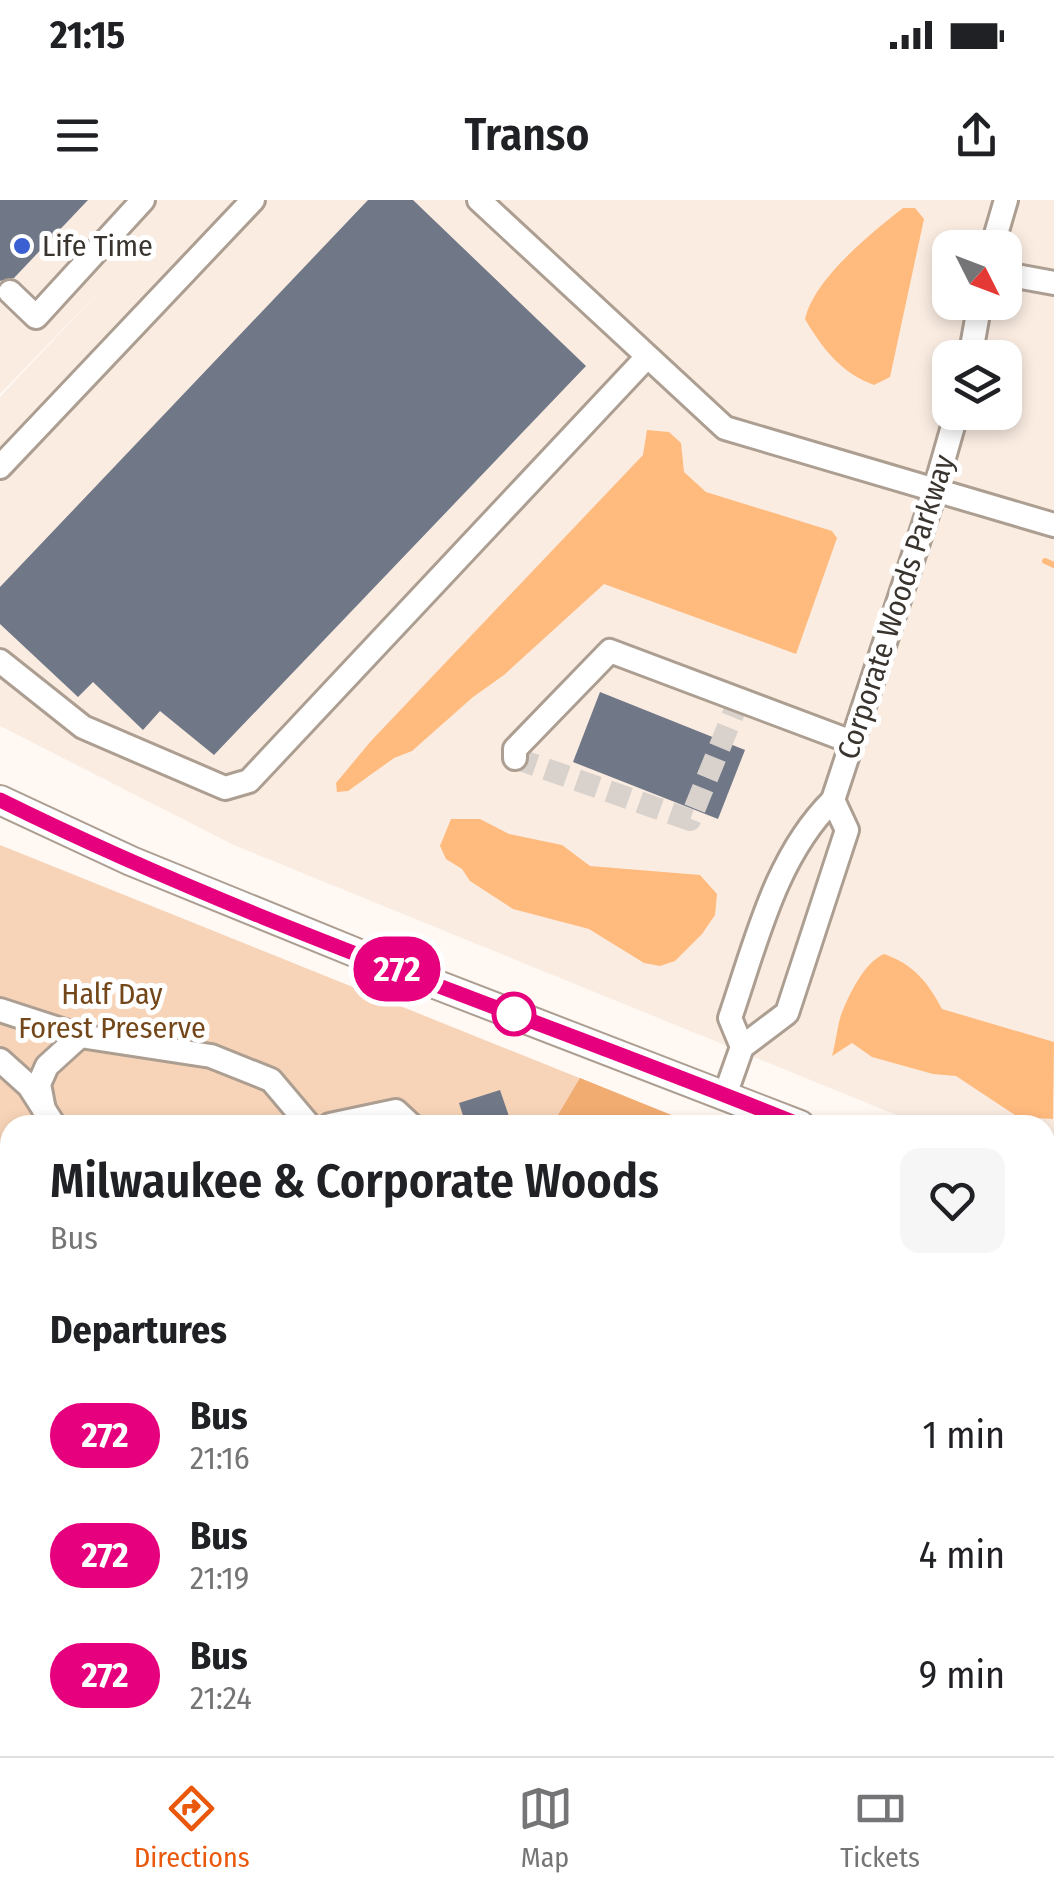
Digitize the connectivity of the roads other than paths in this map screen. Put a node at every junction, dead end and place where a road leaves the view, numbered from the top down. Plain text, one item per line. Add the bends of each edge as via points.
1 (143, 200) edge
2 (254, 200) edge
3 (479, 200) edge
4 (1006, 200) edge
5 (997, 230) edge
6 (1022, 277) edge
7 (1054, 283) edge
8 (10, 292) dead end
9 (646, 358) junction
10 (951, 430) edge
11 (0, 467) edge
12 (935, 490) junction
13 (1054, 526) edge
14 (0, 661) edge
15 (852, 742) junction
16 (515, 758) dead end
17 (0, 800) edge
18 (833, 800) junction
19 (0, 1010) edge
20 (80, 1036) junction
21 (742, 1048) junction
22 (0, 1060) edge
23 (726, 1095) junction
24 (48, 1115) edge
25 (48, 1115) edge
26 (301, 1115) edge
27 (377, 1115) edge
28 (400, 1115) edge
29 (775, 1115) edge

1 - 8 street via 36,316
2 - 11 street
3 - 9 street
4 - 5 street
6 - 7 street
9 - 12 street via 725,428
9 - 14 street via 250,782 225,788 83,727
10 - 12 street, Corporate Woods Parkway
12 - 13 street
12 - 15 street, Corporate Woods Parkway
15 - 16 street via 610,651 515,748
15 - 18 street, Corporate Woods Parkway
17 - 23 main road via 184,883
18 - 21 street, Corporate Woods Parkway via 809,824 780,877 730,1018
18 - 21 street, Corporate Woods Parkway via 847,830 788,1013
19 - 20 street
20 - 24 street via 39,1084
20 - 26 street via 211,1056 272,1080
21 - 23 street, Corporate Woods Parkway
22 - 25 street
23 - 29 main road
27 - 28 street

